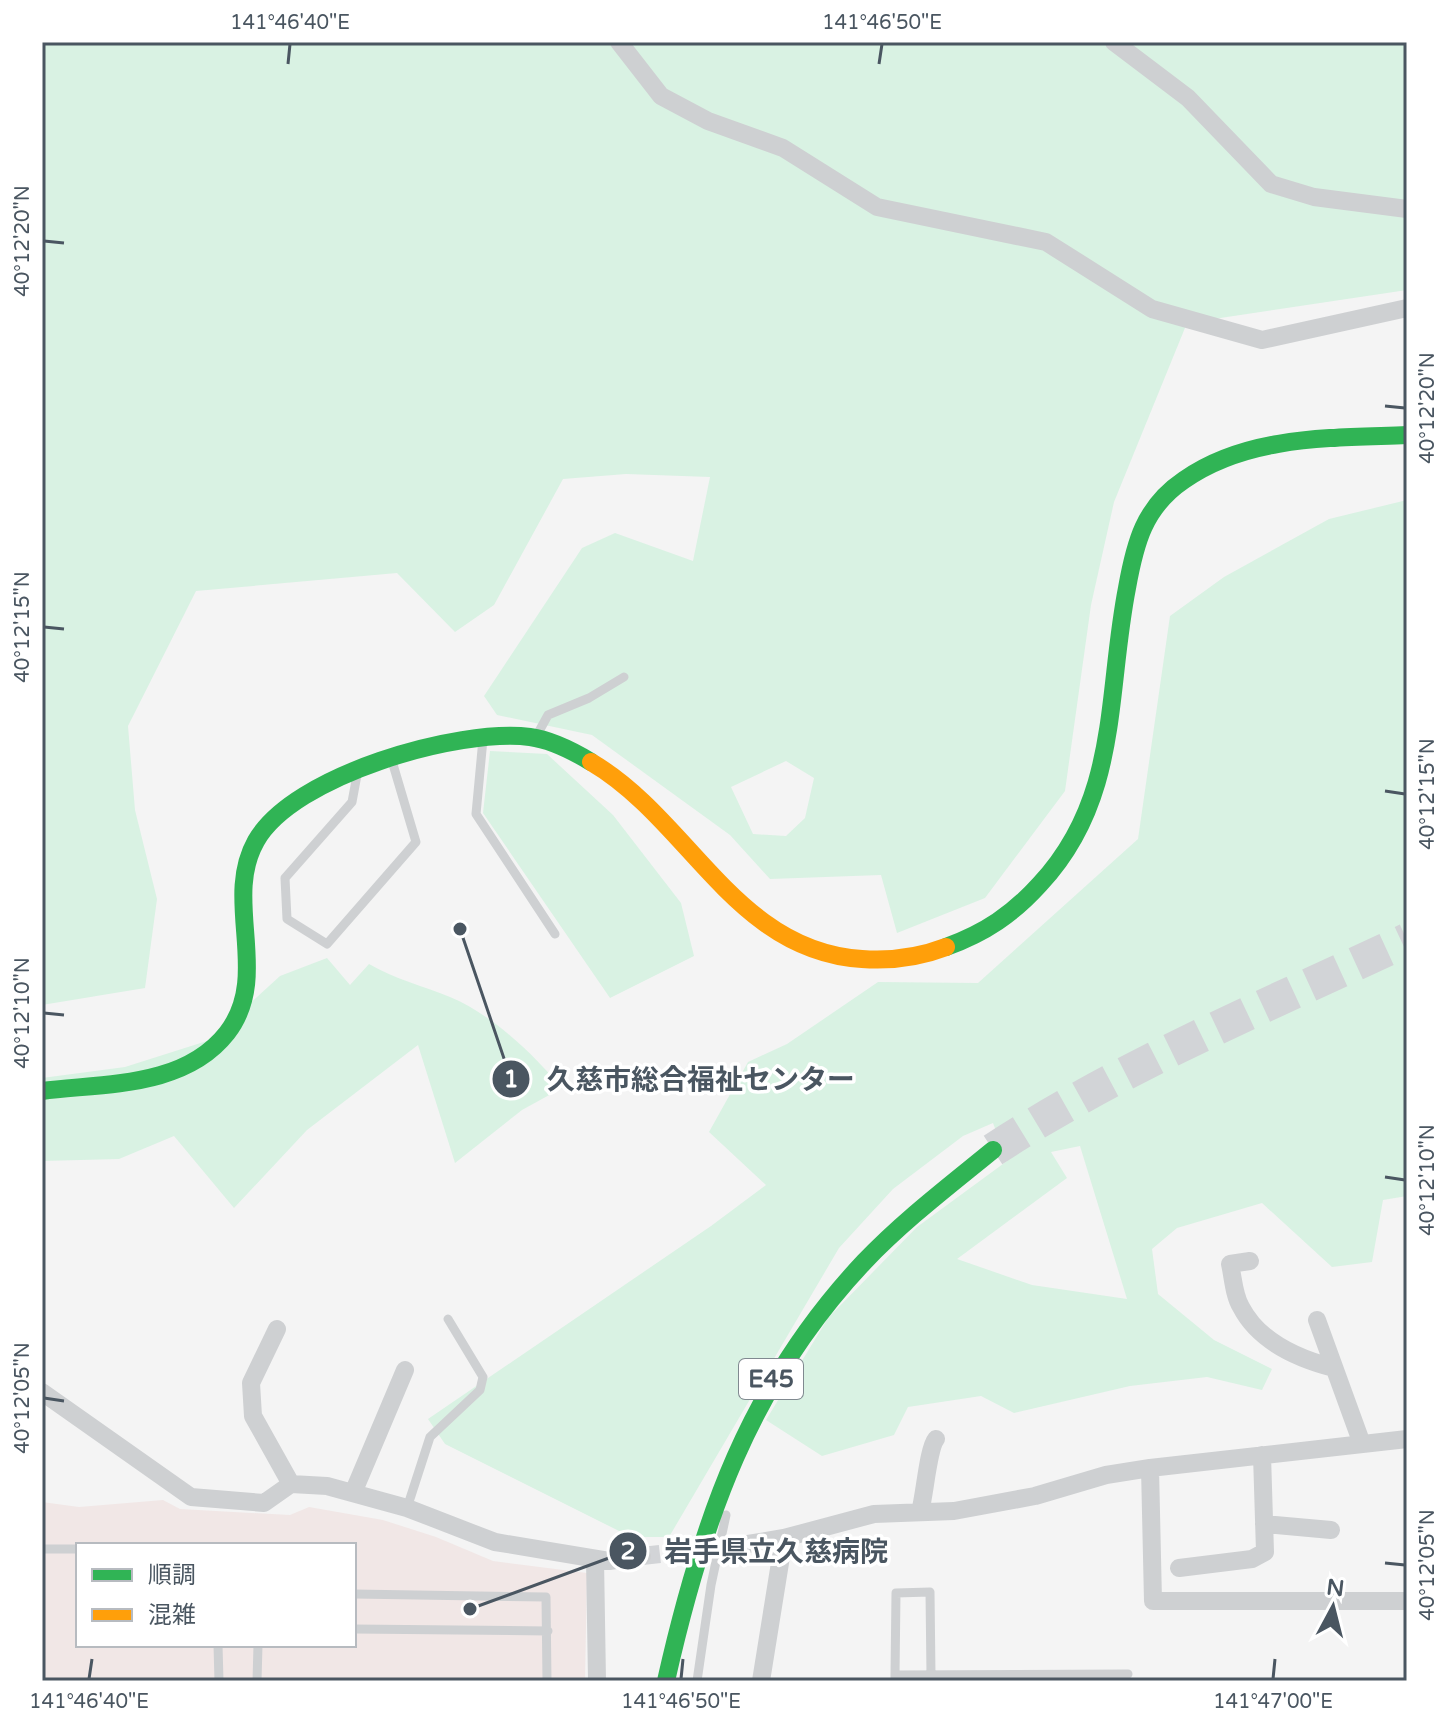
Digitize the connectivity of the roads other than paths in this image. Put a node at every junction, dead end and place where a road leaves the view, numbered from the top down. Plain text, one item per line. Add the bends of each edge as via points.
1 (619, 42) edge
2 (1114, 42) edge
3 (1407, 209) edge
4 (1407, 308) edge
5 (1407, 435) edge
6 (624, 677) dead end
7 (484, 736) junction
8 (536, 738) junction
9 (391, 758) junction
10 (358, 769) junction
11 (555, 934) dead end
12 (42, 1091) edge
13 (993, 1150) tunnel mouth
14 (1250, 1261) dead end
15 (448, 1319) dead end
16 (1317, 1320) dead end
17 (277, 1329) dead end
18 (1334, 1368) junction
19 (405, 1370) dead end
20 (42, 1392) edge
21 (760, 1396) junction
22 (936, 1439) dead end
23 (1407, 1439) edge
24 (1362, 1444) junction
25 (1262, 1455) junction
26 (1150, 1468) junction
27 (291, 1484) junction
28 (353, 1493) junction
29 (407, 1508) junction
30 (920, 1512) junction
31 (1264, 1524) junction
32 (1331, 1530) dead end
33 (784, 1538) junction
34 (729, 1547) dead end
35 (42, 1549) edge
36 (76, 1549) edge
37 (642, 1556) tunnel mouth
38 (595, 1559) junction
39 (1179, 1568) dead end
40 (356, 1594) edge
41 (1407, 1601) edge
42 (356, 1629) edge
43 (548, 1631) junction
44 (218, 1647) edge
45 (258, 1647) edge
46 (1128, 1674) dead end
47 (931, 1675) junction
48 (895, 1678) edge
49 (219, 1681) edge
50 (257, 1681) edge
51 (547, 1681) edge
52 (597, 1681) edge
53 (666, 1681) edge
54 (697, 1681) edge
55 (761, 1681) edge

1 - 4 street via 661,96 708,121 783,148 877,207 1046,242 1152,309 1262,340
2 - 3 street via 1188,98 1271,184 1314,197
5 - 8 main road via 1286,441 1195,473 1166,494 1139,531 1124,599 1100,781 1082,828 1040,885 1004,920 946,950 901,961 837,957 759,923 619,779 588,757
6 - 8 lane via 548,715
7 - 8 main road
7 - 9 main road
7 - 11 lane via 476,814
9 - 10 main road
9 - 10 lane via 416,842 327,944 287,919 285,878 352,802
10 - 12 main road via 284,807 257,838 247,864 244,897 249,985 240,1018 218,1043 191,1065
13 - 21 main road, E45 via 928,1198 881,1242 834,1293
14 - 18 street via 1230,1264 1240,1307 1295,1358
15 - 29 lane via 483,1377 480,1390 430,1437
16 - 18 street
17 - 27 street via 251,1383 253,1416
18 - 24 street
19 - 28 street
20 - 27 street via 191,1497 264,1503
21 - 53 main road, E45 via 703,1523
21 - 54 lane via 731,1490
22 - 30 street
23 - 24 street
24 - 25 street
25 - 26 street
25 - 31 street
26 - 30 street via 1035,1496
26 - 41 street via 1153,1601
27 - 28 street
28 - 29 street
29 - 38 street via 495,1542
30 - 33 street via 874,1514
31 - 32 street
31 - 39 street via 1265,1552 1252,1559
33 - 34 street
33 - 55 street
35 - 36 lane
37 - 38 street
38 - 52 street
40 - 43 lane via 546,1597
42 - 43 lane
43 - 51 lane
44 - 49 lane
45 - 50 lane
46 - 47 lane
47 - 48 lane
47 - 48 lane via 930,1592 896,1593

